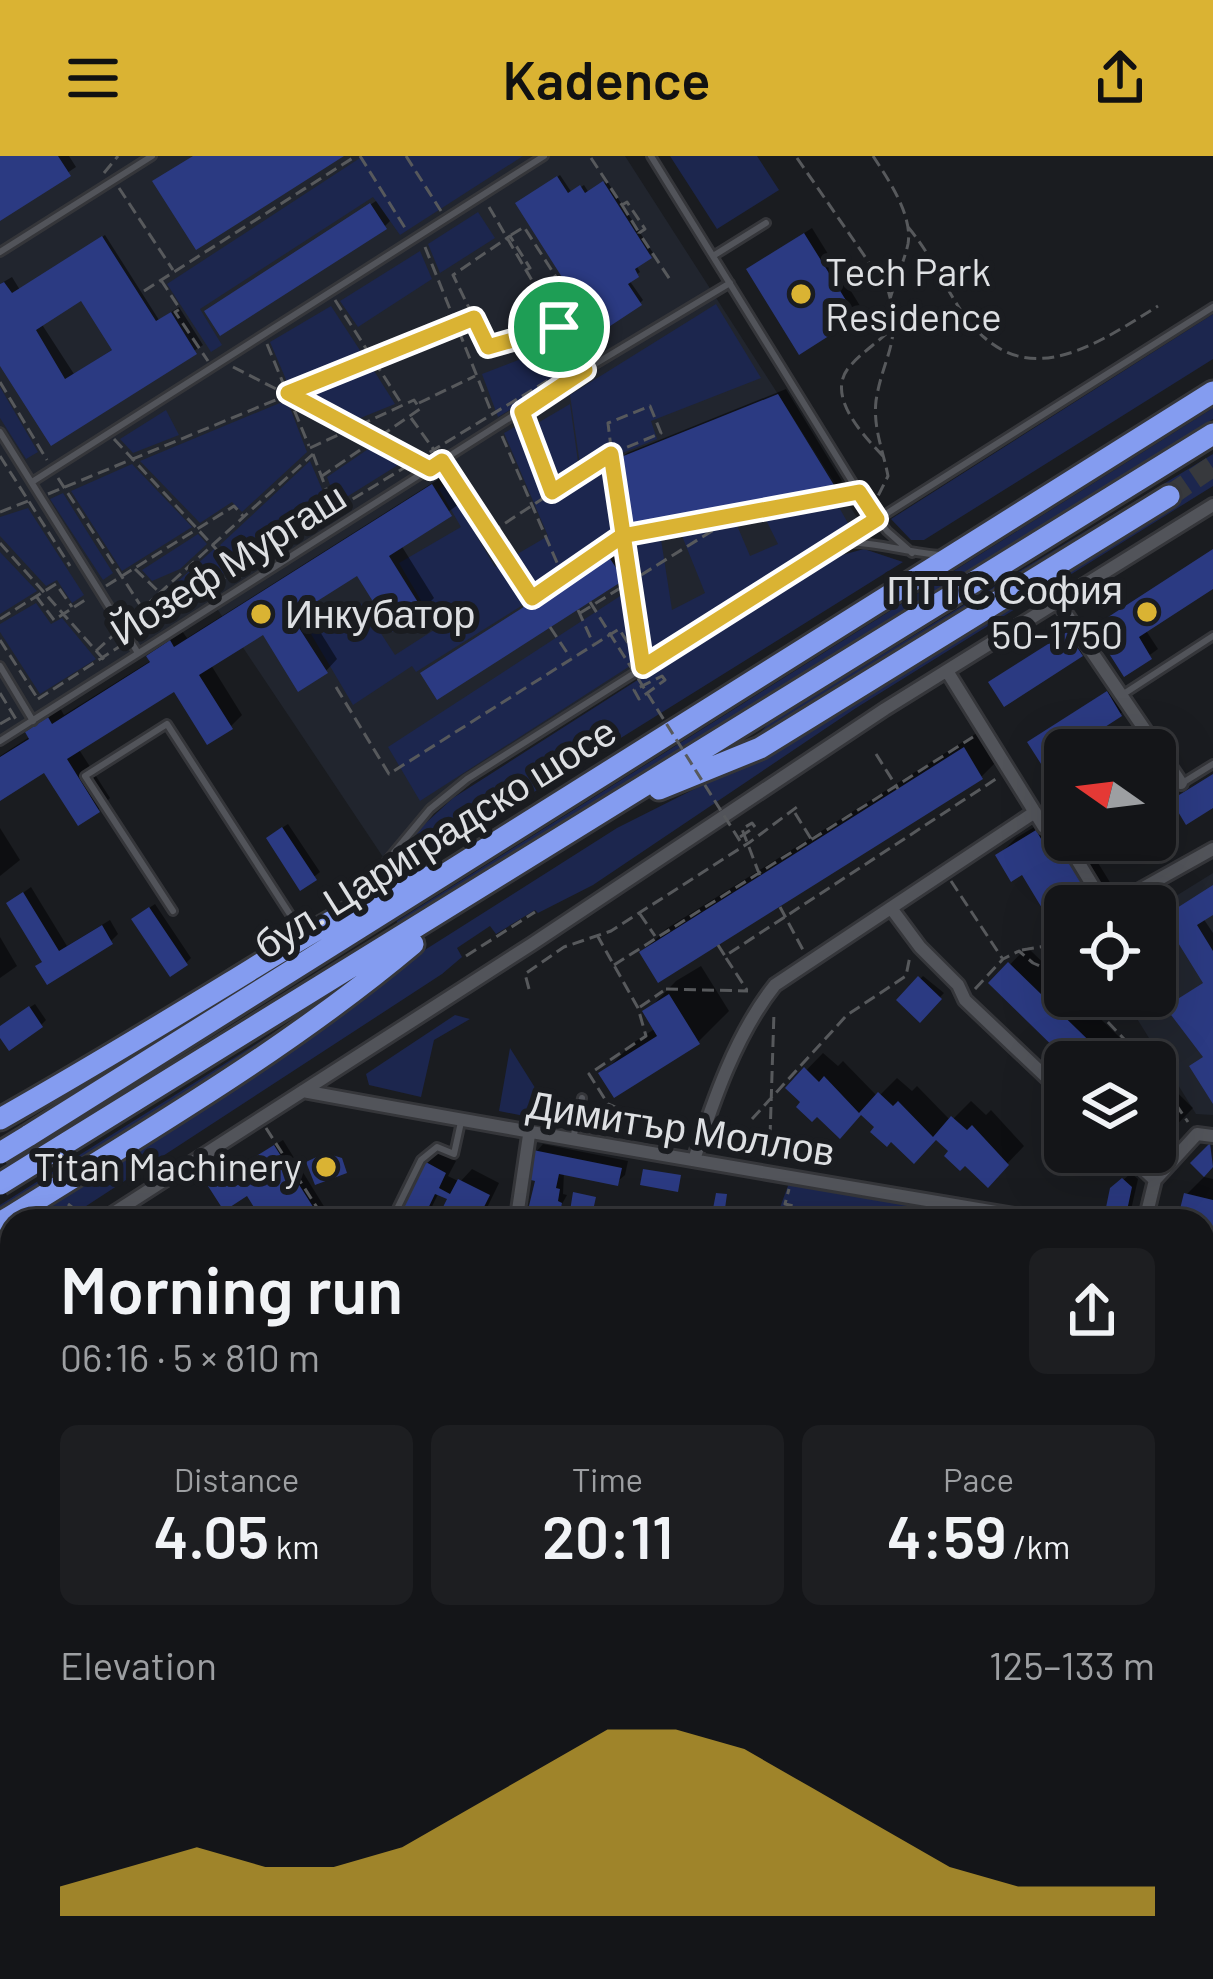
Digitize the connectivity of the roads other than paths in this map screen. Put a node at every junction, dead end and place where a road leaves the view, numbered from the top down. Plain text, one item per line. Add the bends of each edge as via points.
1 (152, 156) edge
2 (544, 156) edge
3 (650, 156) edge
4 (766, 224) dead end
5 (0, 252) edge
6 (713, 256) junction
7 (730, 284) junction
8 (1213, 307) edge
9 (1213, 392) edge
10 (0, 432) edge
11 (1213, 434) edge
12 (32, 482) junction
13 (1169, 496) tunnel mouth
14 (1213, 505) edge
15 (877, 519) junction
16 (838, 544) junction
17 (912, 553) junction
18 (951, 556) junction
19 (1058, 602) junction
20 (1213, 636) edge
21 (138, 653) junction
22 (0, 666) edge
23 (946, 671) junction
24 (1122, 695) junction
25 (33, 721) junction
26 (0, 741) edge
27 (1213, 764) edge
28 (1180, 783) joint
29 (603, 812) junction
30 (1035, 812) junction
31 (1044, 827) edge
32 (1213, 849) edge
33 (466, 862) junction
34 (1147, 885) edge
35 (468, 896) junction
36 (891, 908) junction
37 (173, 911) dead end
38 (337, 920) junction
39 (304, 937) junction
40 (1044, 1075) edge
41 (303, 1091) junction
42 (582, 1097) dead end
43 (0, 1119) edge
44 (461, 1122) junction
45 (529, 1135) junction
46 (1213, 1136) edge
47 (572, 1142) junction
48 (0, 1153) edge
49 (694, 1160) junction
50 (1148, 1173) edge
51 (1155, 1180) junction
52 (0, 1184) edge
53 (22, 1209) edge
54 (120, 1209) edge
55 (397, 1209) edge
56 (518, 1209) edge
57 (980, 1209) edge
58 (1148, 1209) edge

1 - 5 lane
2 - 12 lane
3 - 6 lane
4 - 6 lane
6 - 7 lane
7 - 15 lane
7 - 21 lane, Йозеф Мургаш
8 - 15 lane, бул. Цариградско шосе
9 - 18 highway, бул. Цариградско шосе
10 - 12 lane
11 - 29 highway, бул. Цариградско шосе
12 - 21 lane
13 - 29 highway via 760,748
14 - 19 street
15 - 16 lane, бул. Цариградско шосе
15 - 17 lane
16 - 17 lane
16 - 38 lane, бул. Цариградско шосе via 448,793
17 - 18 lane
18 - 33 highway, бул. Цариградско шосе
19 - 23 street
19 - 24 street
20 - 24 lane
21 - 25 lane, Йозеф Мургаш
22 - 25 lane
23 - 30 street
23 - 41 street
24 - 28 street
25 - 26 lane, Йозеф Мургаш
27 - 28 lane
29 - 35 highway, бул. Цариградско шосе
30 - 31 street
30 - 36 street
32 - 34 street
33 - 38 highway
33 - 48 highway, бул. Цариградско шосе, bridge
35 - 52 highway, бул. Цариградско шосе, bridge
35 - 53 highway via 281,1042
36 - 40 street via 965,1000
36 - 49 street via 775,986 758,1006
37 - 39 lane via 85,776 167,724
38 - 39 highway
39 - 43 highway
41 - 44 street, Димитър Моллов
41 - 54 street
42 - 47 lane
44 - 45 street, Димитър Моллов
44 - 55 lane via 454,1154 437,1147 421,1160
45 - 47 street, Димитър Моллов
45 - 56 street
46 - 51 street via 1197,1134
47 - 49 street, Димитър Моллов
49 - 57 street, Димитър Моллов
50 - 51 street
51 - 58 street

